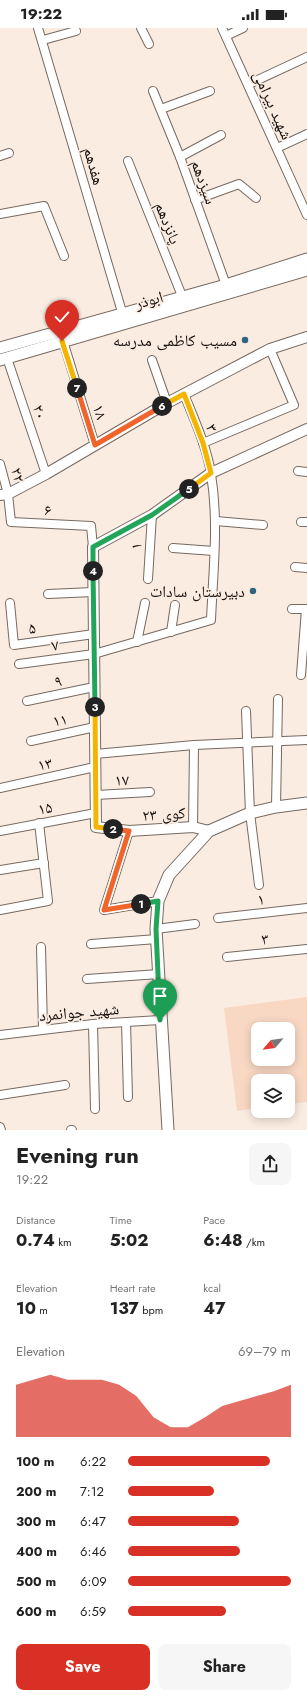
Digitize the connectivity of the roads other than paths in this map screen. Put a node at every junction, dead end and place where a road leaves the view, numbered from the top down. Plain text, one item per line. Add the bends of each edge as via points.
1 (38, 28) edge
2 (141, 28) edge
3 (222, 28) edge
4 (243, 28) edge
5 (76, 31) dead end
6 (226, 36) junction
7 (43, 40) junction
8 (149, 44) dead end
9 (307, 57) edge
10 (248, 84) junction
11 (153, 91) dead end
12 (210, 91) dead end
13 (161, 109) junction
14 (307, 134) edge
15 (221, 135) dead end
16 (277, 148) junction
17 (9, 153) dead end
18 (0, 156) edge
19 (180, 157) junction
20 (128, 161) dead end
21 (256, 198) dead end
22 (195, 200) junction
23 (0, 214) edge
24 (307, 216) edge
25 (64, 256) dead end
26 (307, 259) edge
27 (307, 270) edge
28 (226, 284) junction
29 (182, 296) junction
30 (122, 312) junction
31 (307, 336) edge
32 (62, 341) junction
33 (0, 348) edge
34 (270, 349) junction
35 (4, 359) edge
36 (152, 360) dead end
37 (184, 394) junction
38 (167, 403) junction
39 (307, 429) edge
40 (203, 443) junction
41 (95, 445) junction
42 (0, 464) edge
43 (298, 471) dead end
44 (307, 472) edge
45 (211, 473) junction
46 (46, 474) junction
47 (4, 494) edge
48 (152, 515) junction
49 (216, 521) junction
50 (263, 524) dead end
51 (93, 547) junction
52 (173, 548) dead end
53 (214, 551) junction
54 (295, 567) dead end
55 (307, 568) edge
56 (148, 580) dead end
57 (93, 592) junction
58 (48, 594) dead end
59 (10, 603) dead end
60 (145, 603) dead end
61 (175, 605) dead end
62 (292, 609) dead end
63 (306, 609) edge
64 (171, 632) junction
65 (94, 634) junction
66 (137, 642) junction
67 (94, 654) junction
68 (19, 664) dead end
69 (301, 675) dead end
70 (94, 687) junction
71 (278, 699) dead end
72 (27, 702) dead end
73 (246, 711) dead end
74 (95, 727) junction
75 (307, 740) edge
76 (31, 741) dead end
77 (278, 741) junction
78 (247, 742) junction
79 (194, 745) junction
80 (95, 754) junction
81 (95, 767) junction
82 (0, 788) edge
83 (150, 792) dead end
84 (96, 795) junction
85 (307, 803) edge
86 (276, 807) junction
87 (96, 813) junction
88 (250, 813) junction
89 (39, 823) junction
90 (194, 827) junction
91 (0, 830) edge
92 (129, 831) junction
93 (209, 831) junction
94 (44, 863) junction
95 (0, 870) edge
96 (259, 885) dead end
97 (158, 901) junction
98 (307, 908) edge
99 (0, 910) edge
100 (218, 918) dead end
101 (195, 924) dead end
102 (157, 934) junction
103 (91, 944) dead end
104 (41, 947) dead end
105 (307, 949) edge
106 (227, 957) dead end
107 (159, 974) junction
108 (87, 979) dead end
109 (160, 1020) junction
110 (126, 1022) junction
111 (93, 1024) junction
112 (43, 1029) junction
113 (0, 1035) edge
114 (65, 1085) dead end
115 (0, 1095) edge
116 (128, 1097) dead end
117 (95, 1109) dead end
118 (168, 1130) edge

1 - 7 street, هفدهم
2 - 8 street
3 - 6 street, شهید بیرامی
4 - 6 street
5 - 7 street
6 - 10 street, شهید بیرامی
7 - 30 street, هفدهم
9 - 10 street
10 - 16 street, شهید بیرامی
11 - 13 street, سیزدهم
12 - 13 street
13 - 19 street, سیزدهم
14 - 16 street
15 - 19 street
16 - 24 street, شهید بیرامی
17 - 18 street
19 - 22 street, سیزدهم
20 - 29 street, پانزدهم
21 - 22 street via 239,184
22 - 28 street, سیزدهم
23 - 25 street via 44,206
26 - 28 main road, ابوذر
27 - 32 main road, ابوذر
28 - 29 main road, ابوذر
29 - 30 main road, ابوذر
30 - 33 main road, ابوذر
31 - 34 street
32 - 35 main road, ابوذر
32 - 41 street, ۱۸
34 - 37 street
34 - 40 street via 294,405
35 - 46 street, ۲۰
36 - 38 street
37 - 38 street
37 - 40 street, ۳
38 - 41 street
39 - 45 street
40 - 45 street, ۳
41 - 46 street
42 - 47 street, ۲۲
43 - 44 street
45 - 48 street
45 - 49 street, ۳
46 - 47 street
47 - 51 street, ۶ via 11,522 91,526
48 - 51 street
48 - 56 street, ۱
49 - 50 street
49 - 53 street, ۳
51 - 57 street
52 - 53 street
53 - 64 street, ۳ via 211,620
54 - 55 street
57 - 58 street
57 - 65 street
59 - 65 street, ۵ via 14,645
60 - 66 street
61 - 64 street
62 - 63 street
63 - 69 street
64 - 66 street, ۷
65 - 67 street
66 - 67 street, ۷
67 - 68 street, ۷
67 - 70 street
70 - 72 street, ۹
70 - 74 street
71 - 77 street
73 - 78 street
74 - 76 street, ۱۱
74 - 80 street
75 - 77 street
77 - 78 street
77 - 86 street
78 - 79 street
78 - 88 street
79 - 80 street
79 - 90 street
80 - 81 street
81 - 82 street, ۱۳
81 - 84 street
83 - 84 street, ۱۷
84 - 87 street
85 - 86 main road
86 - 88 main road
87 - 89 street, ۱۵
87 - 92 street, کوی ۲۳ via 96,827
88 - 93 main road
88 - 96 street
89 - 91 street, ۱۵
89 - 94 street
90 - 92 street, کوی ۲۳
90 - 93 street, کوی ۲۳
92 - 97 street via 104,910
93 - 97 main road via 169,875
94 - 95 street
94 - 99 street via 48,901
97 - 102 main road
98 - 100 street, ۱
101 - 102 street
102 - 103 street
102 - 107 main road
104 - 112 street
105 - 106 street, ۳
107 - 108 street
107 - 109 main road
109 - 110 street, شهید جوانمرد
109 - 118 main road
110 - 111 street, شهید جوانمرد
110 - 116 street
111 - 112 street, شهید جوانمرد
111 - 117 street
112 - 113 street, شهید جوانمرد
114 - 115 street

